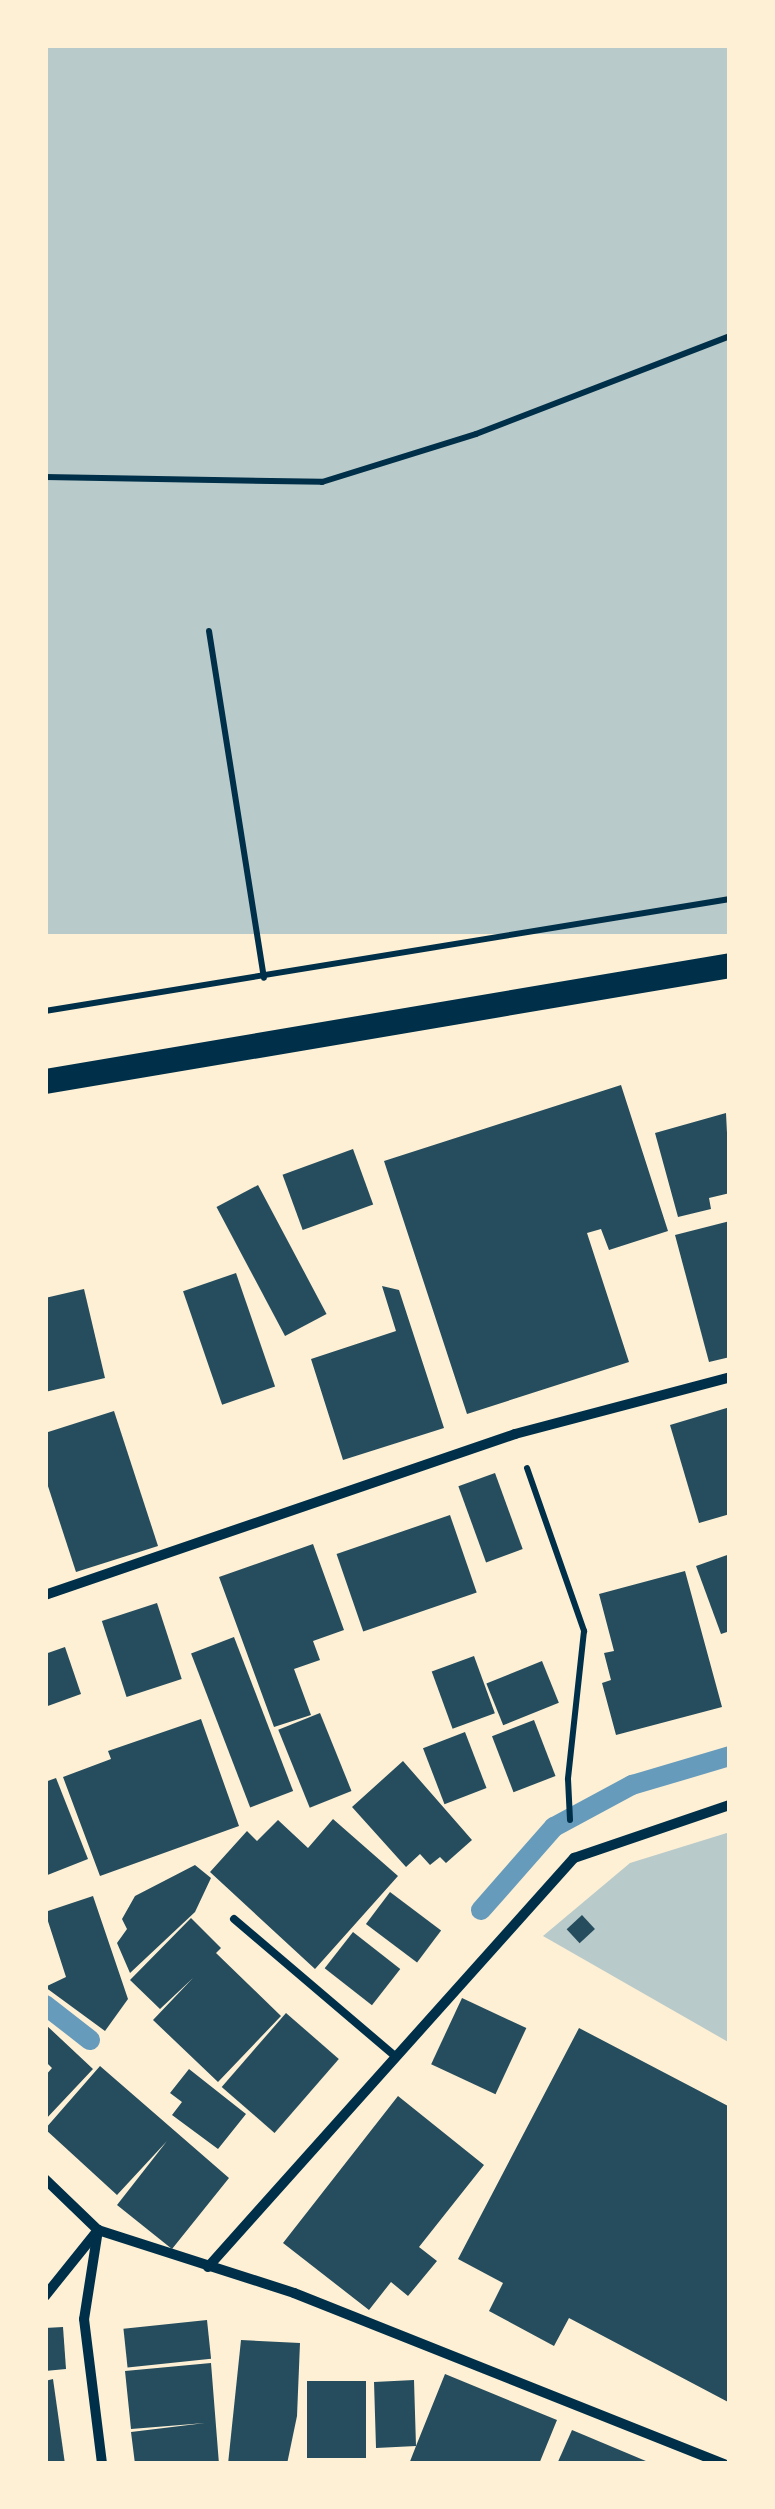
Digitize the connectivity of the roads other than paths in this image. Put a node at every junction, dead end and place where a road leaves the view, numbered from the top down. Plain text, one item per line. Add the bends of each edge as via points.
1 (730, 964) edge
2 (45, 1080) edge
3 (730, 1377) edge
4 (45, 1595) edge
5 (730, 1805) edge
6 (234, 1918) dead end
7 (394, 2056) junction
8 (45, 2180) edge
9 (98, 2230) junction
10 (208, 2267) junction
11 (45, 2296) edge
12 (102, 2464) edge
13 (724, 2464) edge

1 - 2 main road
3 - 4 street via 514,1434
5 - 7 street via 574,1858
6 - 7 lane
7 - 10 street
8 - 9 street
9 - 10 street
9 - 11 street
9 - 12 street via 84,2320
10 - 13 street via 312,2300

